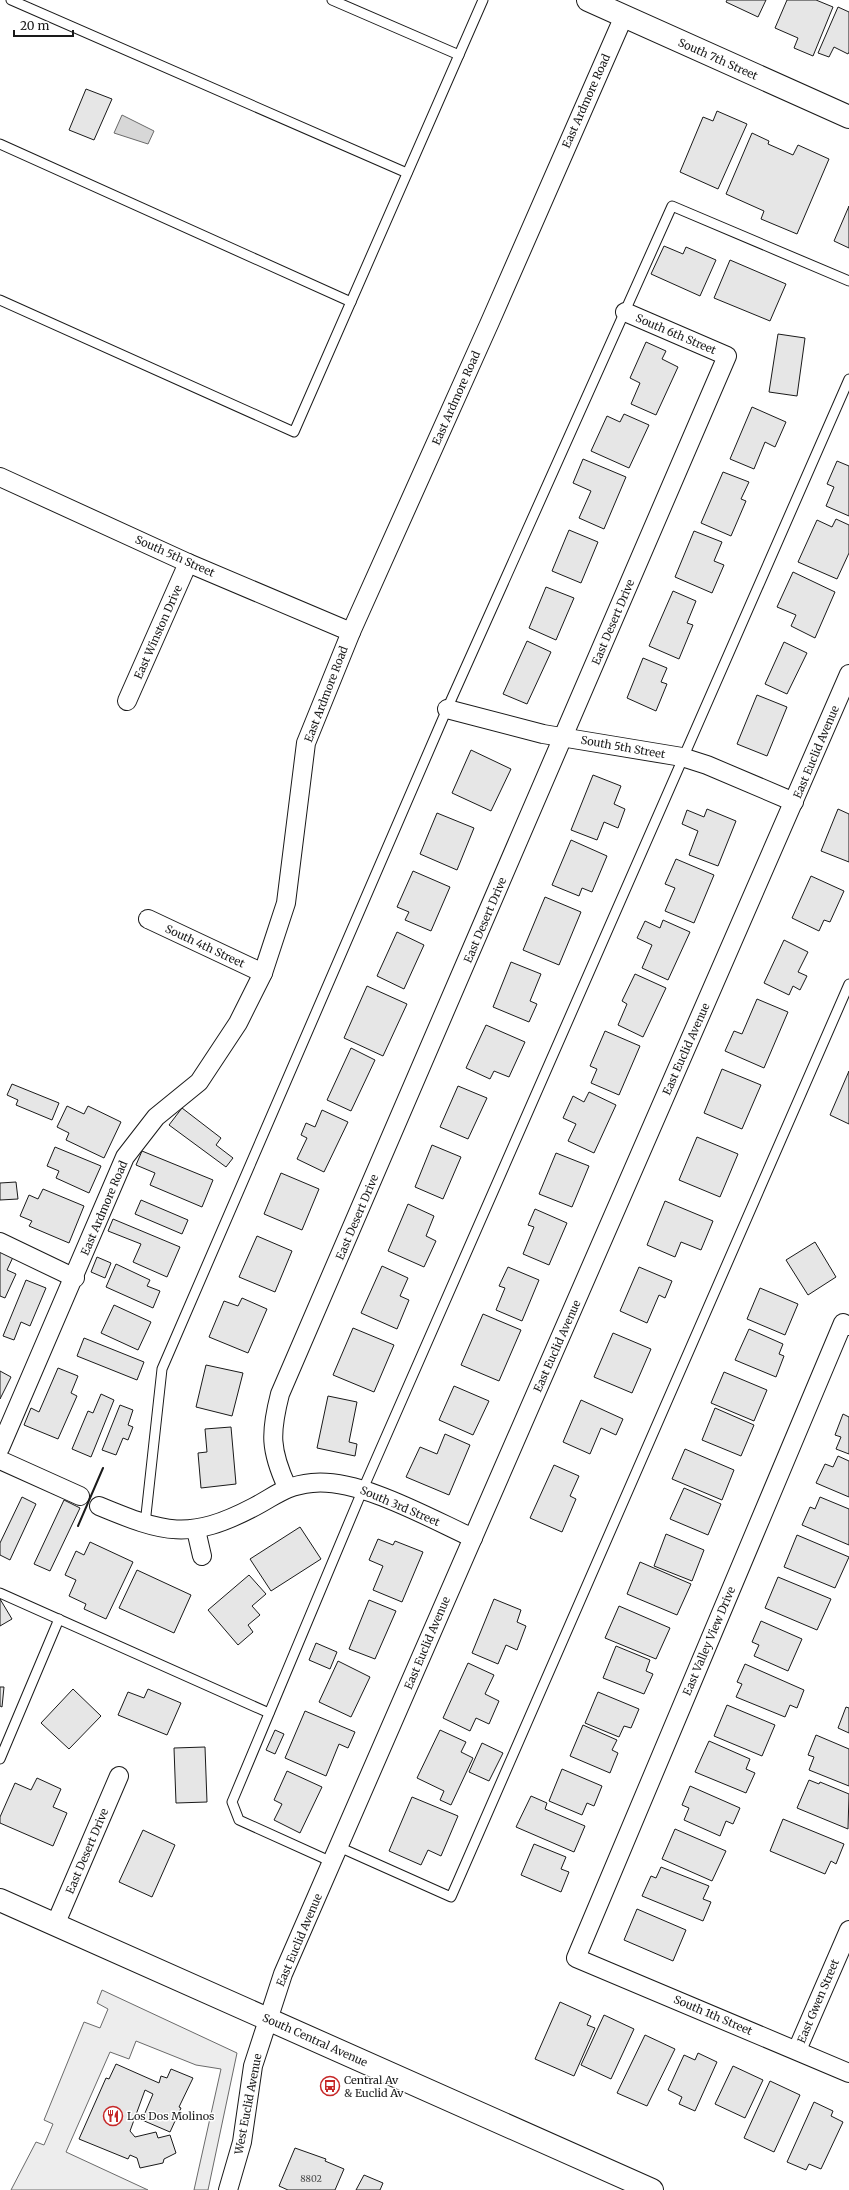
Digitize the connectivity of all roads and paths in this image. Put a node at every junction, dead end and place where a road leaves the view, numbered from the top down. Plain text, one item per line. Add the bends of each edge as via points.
1 (11, 0) edge
2 (332, 0) edge
3 (483, 0) edge
4 (588, 0) edge
5 (624, 16) junction
6 (459, 55) junction
7 (849, 117) edge
8 (0, 144) edge
9 (406, 173) junction
10 (849, 280) edge
11 (0, 300) edge
12 (351, 302) junction
13 (625, 312) junction
14 (727, 356) joint
15 (849, 379) edge
16 (0, 477) edge
17 (188, 563) junction
18 (351, 632) junction
19 (849, 674) edge
20 (127, 701) dead end
21 (447, 709) junction
22 (564, 737) junction
23 (682, 757) junction
24 (794, 802) junction
25 (148, 919) dead end
26 (263, 973) junction
27 (849, 984) edge
28 (0, 1242) edge
29 (75, 1278) junction
30 (846, 1325) edge
31 (0, 1448) edge
32 (0, 1460) edge
33 (287, 1487) junction
34 (363, 1489) junction
35 (80, 1496) dead end
36 (100, 1506) dead end
37 (145, 1524) junction
38 (196, 1530) junction
39 (473, 1538) junction
40 (202, 1556) dead end
41 (0, 1593) edge
42 (59, 1619) junction
43 (268, 1713) junction
44 (0, 1759) edge
45 (119, 1776) dead end
46 (335, 1855) junction
47 (0, 1900) edge
48 (55, 1925) junction
49 (849, 1930) edge
50 (576, 1958) joint
51 (268, 2019) junction
52 (797, 2050) junction
53 (849, 2073) edge
54 (228, 2190) edge
55 (652, 2190) edge

1 - 9 lane
2 - 6 lane
3 - 6 lane
4 - 5 main road, South 7th Street
5 - 7 main road, South 7th Street
5 - 18 street, East Ardmore Road
6 - 9 lane
8 - 12 lane
9 - 12 lane
10 - 13 lane via 672,206
11 - 12 lane via 294,432
13 - 14 street, South 6th Street
13 - 21 lane
14 - 22 street, East Desert Drive
15 - 23 lane
16 - 17 street, South 5th Street
17 - 18 street, South 5th Street
17 - 20 street, East Winston Drive
18 - 26 street, East Ardmore Road via 306,743 286,903
19 - 24 street, East Euclid Avenue
21 - 22 street, South 5th Street
21 - 37 lane via 162,1369
22 - 23 street, South 5th Street
22 - 33 street, East Desert Drive via 280,1394 274,1419 273,1449
23 - 24 street, South 5th Street
23 - 34 lane
24 - 39 street, East Euclid Avenue
25 - 26 street, South 4th Street
26 - 29 street, East Ardmore Road via 238,1023 199,1082 156,1117 125,1157
27 - 46 lane via 451,1896
28 - 29 street
29 - 31 street, East Ardmore Road
30 - 50 street, East Valley View Drive
32 - 35 street
33 - 34 street, South 3rd Street via 336,1483
33 - 38 street, South 3rd Street via 226,1521
34 - 39 street, South 3rd Street
34 - 43 lane
36 - 37 street, South 3rd Street
37 - 38 street, South 3rd Street via 160,1529
38 - 40 street
39 - 46 street, East Euclid Avenue
41 - 42 lane
42 - 43 lane
42 - 44 lane
43 - 46 lane via 232,1802 239,1820
45 - 48 street, East Desert Drive
46 - 51 street, East Euclid Avenue via 283,1974
47 - 48 main road, South Central Avenue
48 - 51 main road, South Central Avenue
49 - 52 street, East Gwen Street
50 - 52 street, South 1th Street
51 - 54 street, West Euclid Avenue via 253,2066 242,2142
51 - 55 main road, South Central Avenue
52 - 53 street, South 1th Street

